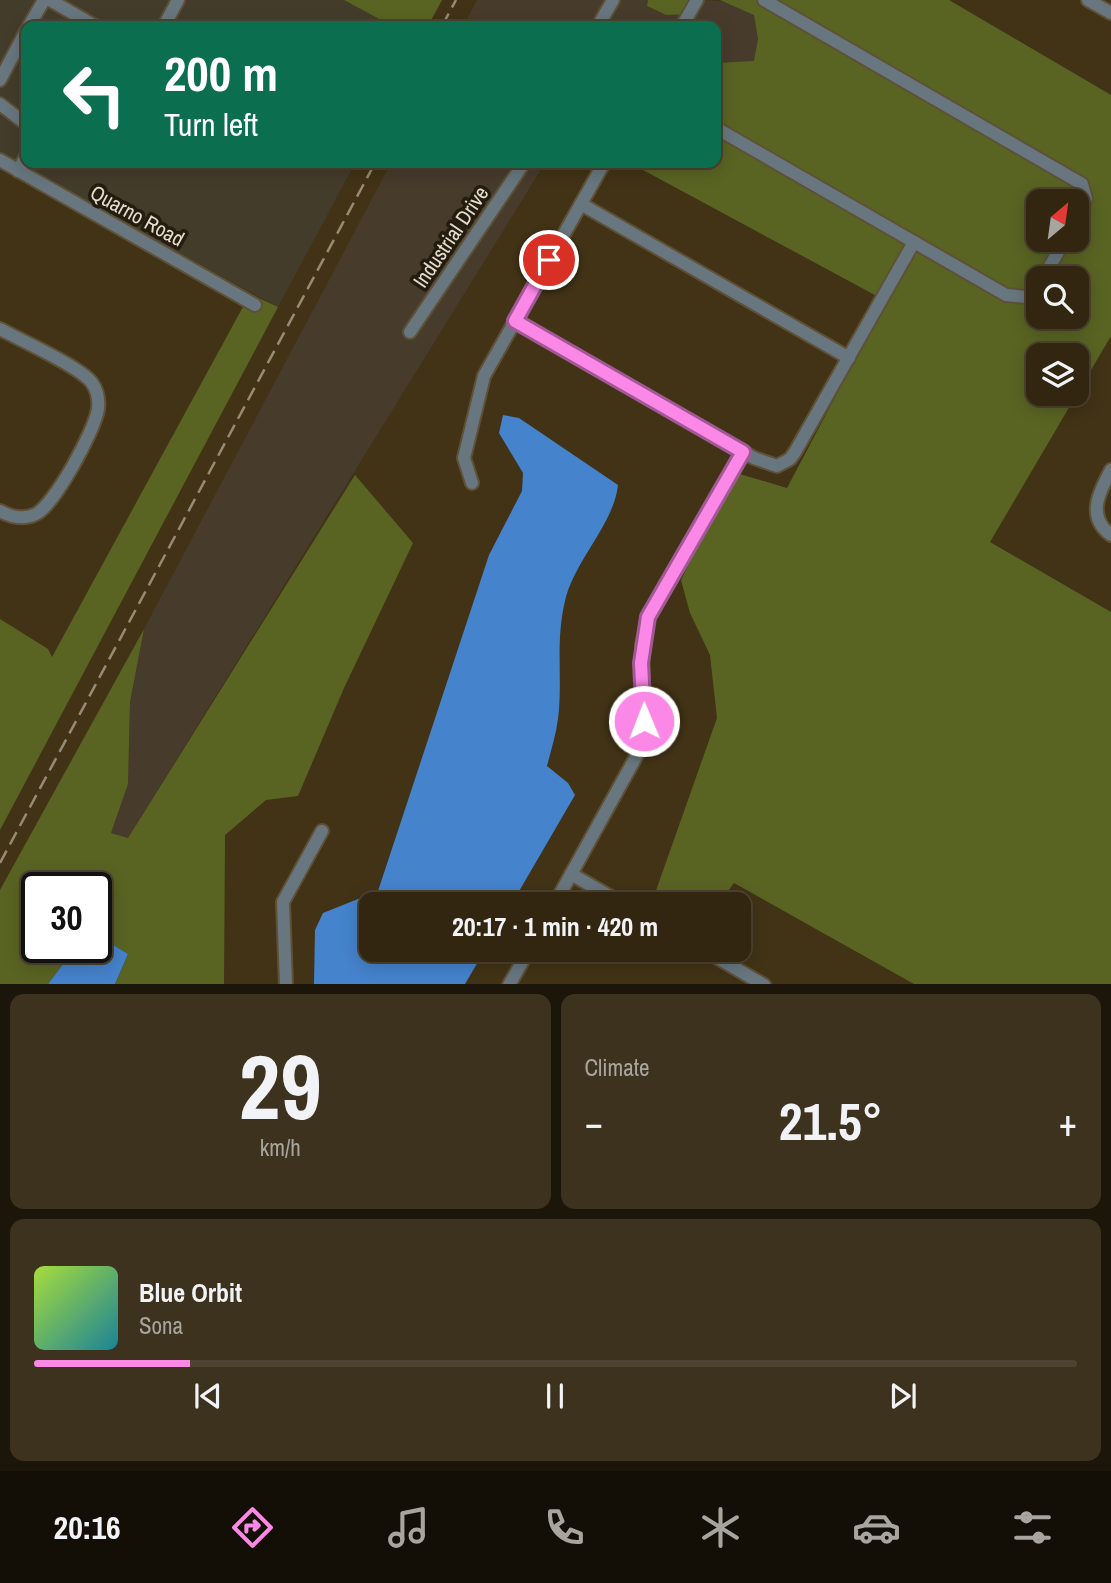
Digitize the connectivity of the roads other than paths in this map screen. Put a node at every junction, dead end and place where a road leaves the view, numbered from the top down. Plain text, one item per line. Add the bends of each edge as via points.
1 (44, 0) edge
2 (50, 0) edge
3 (178, 0) edge
4 (613, 0) edge
5 (697, 0) edge
6 (764, 0) edge
7 (1088, 0) edge
8 (1111, 13) edge
9 (32, 21) edge
10 (86, 21) edge
11 (167, 21) edge
12 (601, 21) edge
13 (684, 21) edge
14 (21, 40) edge
15 (0, 80) edge
16 (0, 104) edge
17 (21, 120) edge
18 (721, 131) edge
19 (0, 160) edge
20 (21, 165) edge
21 (521, 168) edge
22 (601, 168) edge
23 (18, 171) junction
24 (1083, 189) edge
25 (581, 204) junction
26 (914, 242) junction
27 (1026, 297) edge
28 (255, 305) dead end
29 (515, 321) junction
30 (0, 329) edge
31 (410, 332) dead end
32 (849, 358) junction
33 (743, 452) junction
34 (1111, 470) edge
35 (472, 483) dead end
36 (0, 511) edge
37 (1111, 535) edge
38 (322, 831) dead end
39 (571, 874) junction
40 (561, 892) edge
41 (602, 892) edge
42 (521, 962) edge
43 (725, 962) edge
44 (286, 984) edge
45 (510, 984) edge
46 (762, 984) edge

1 - 9 street
2 - 10 street
3 - 11 street
4 - 12 street
5 - 13 street
6 - 24 street via 1082,184
7 - 8 street
14 - 15 street
16 - 17 street
18 - 26 street
19 - 23 street, Quarno Road
20 - 23 street
21 - 31 street, Industrial Drive
22 - 25 street
23 - 28 street, Quarno Road
25 - 29 street
25 - 32 street
26 - 27 street via 1006,295
26 - 32 street
29 - 33 street
29 - 35 street via 484,376 474,408 464,458
30 - 36 street via 85,375 95,388 99,405 47,504 28,517
32 - 33 street via 790,459 769,465
33 - 39 street via 648,617 642,645 644,721 637,755
34 - 37 street via 1096,504 1098,520
38 - 44 street via 283,902
39 - 40 street
39 - 41 street
42 - 45 street
43 - 46 street

